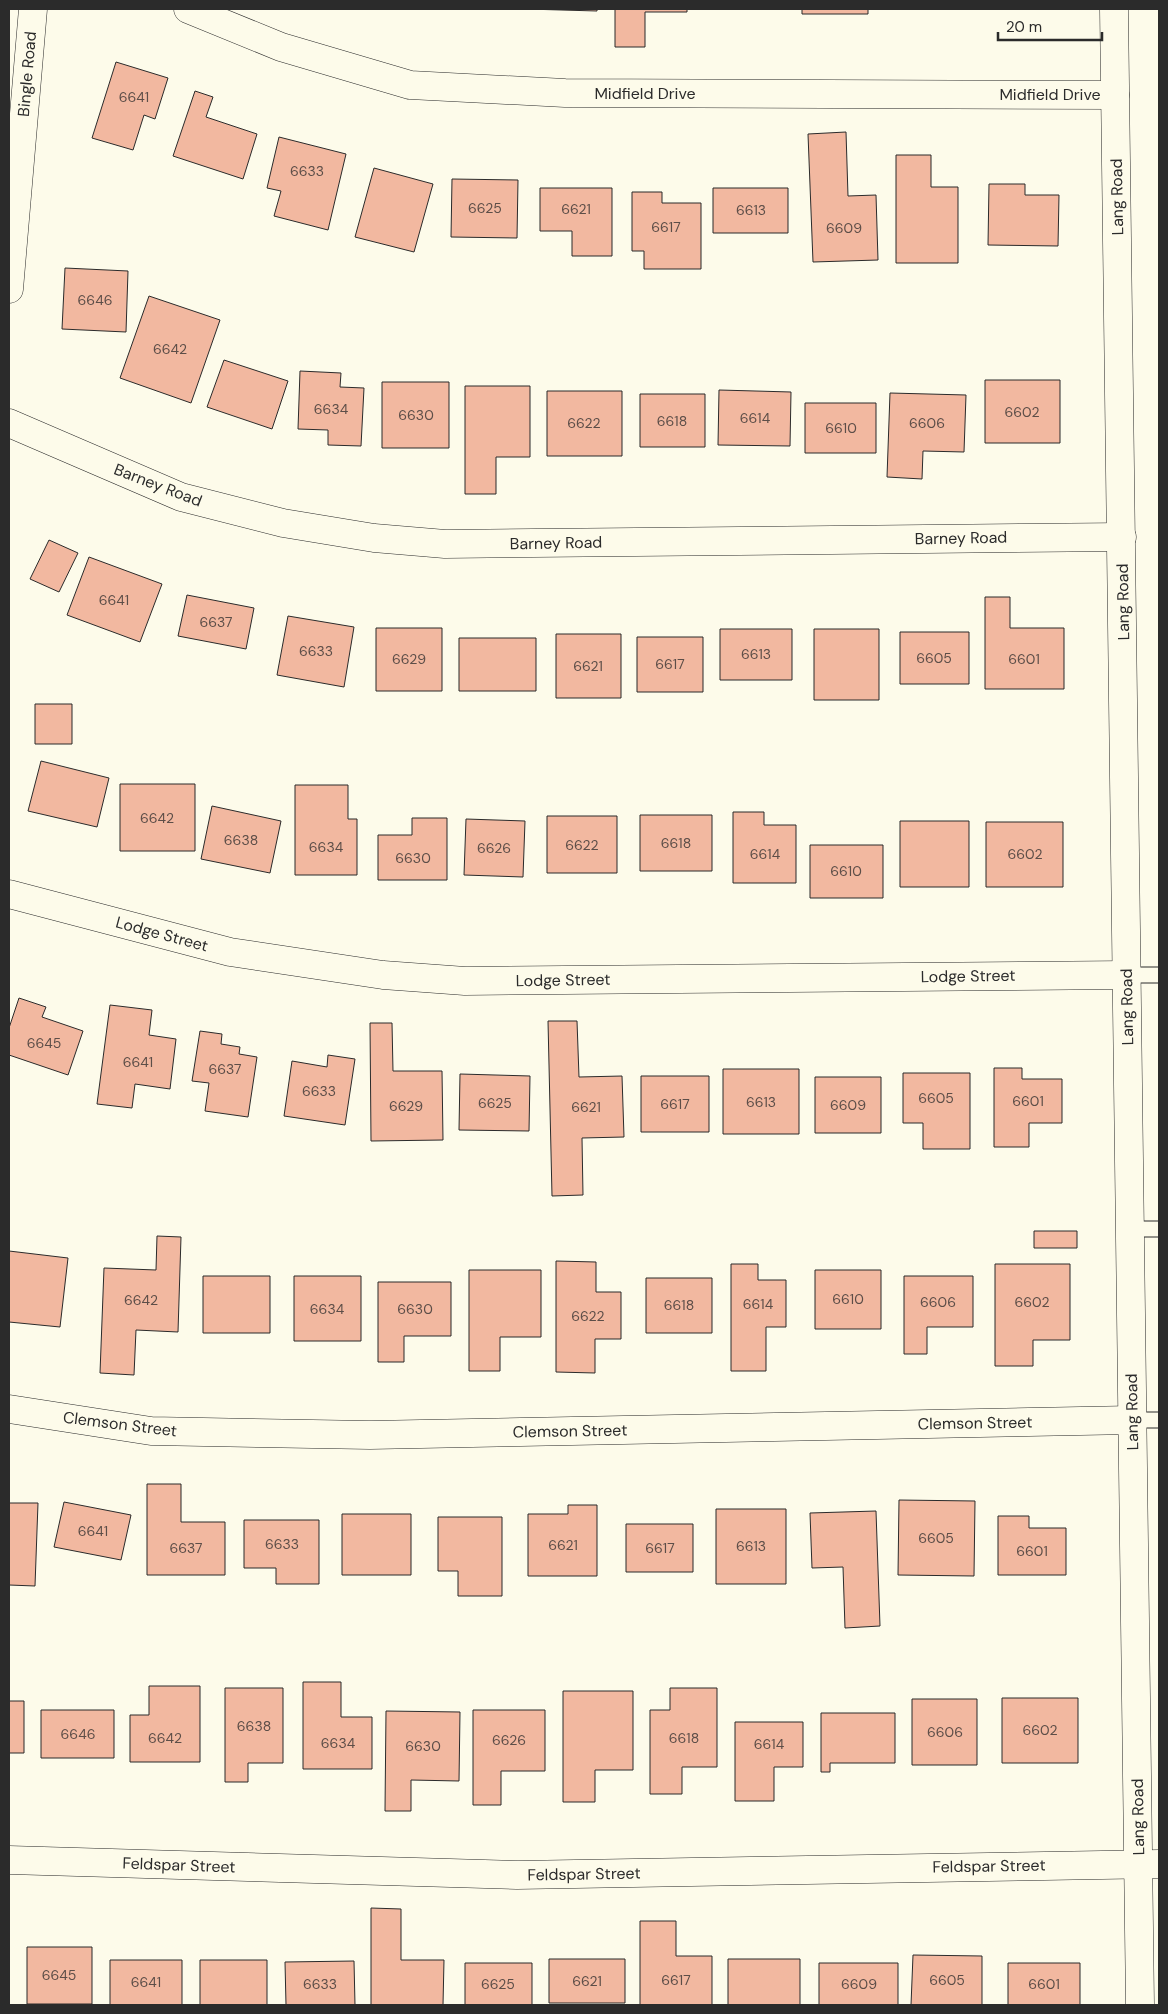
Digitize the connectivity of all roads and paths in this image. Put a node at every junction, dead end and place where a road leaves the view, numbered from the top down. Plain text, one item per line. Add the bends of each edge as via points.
1 (33, 9) edge
2 (188, 9) edge
3 (1114, 9) edge
4 (1115, 94) junction
5 (9, 289) edge
6 (9, 423) edge
7 (1122, 536) junction
8 (9, 894) edge
9 (1126, 974) junction
10 (1159, 975) edge
11 (1130, 1229) junction
12 (1159, 1229) edge
13 (9, 1409) edge
14 (1132, 1420) junction
15 (1159, 1420) edge
16 (9, 1860) edge
17 (1149, 1864) edge
18 (1140, 2005) edge

1 - 5 street, Bingle Road
2 - 4 street, Midfield Drive via 281,47 410,85 565,93
3 - 4 street, Lang Road
4 - 7 street, Lang Road
6 - 7 street, Barney Road via 182,497 283,523 374,538 445,544
7 - 9 street, Lang Road
8 - 9 street, Lodge Street via 230,952 384,974 465,981
9 - 10 lane
9 - 11 street, Lang Road
11 - 12 lane
11 - 14 street, Lang Road
13 - 14 street, Clemson Street via 151,1431 370,1435
14 - 15 lane
14 - 17 street, Lang Road
16 - 17 street, Feldspar Street via 517,1875
17 - 18 street, Lang Road

